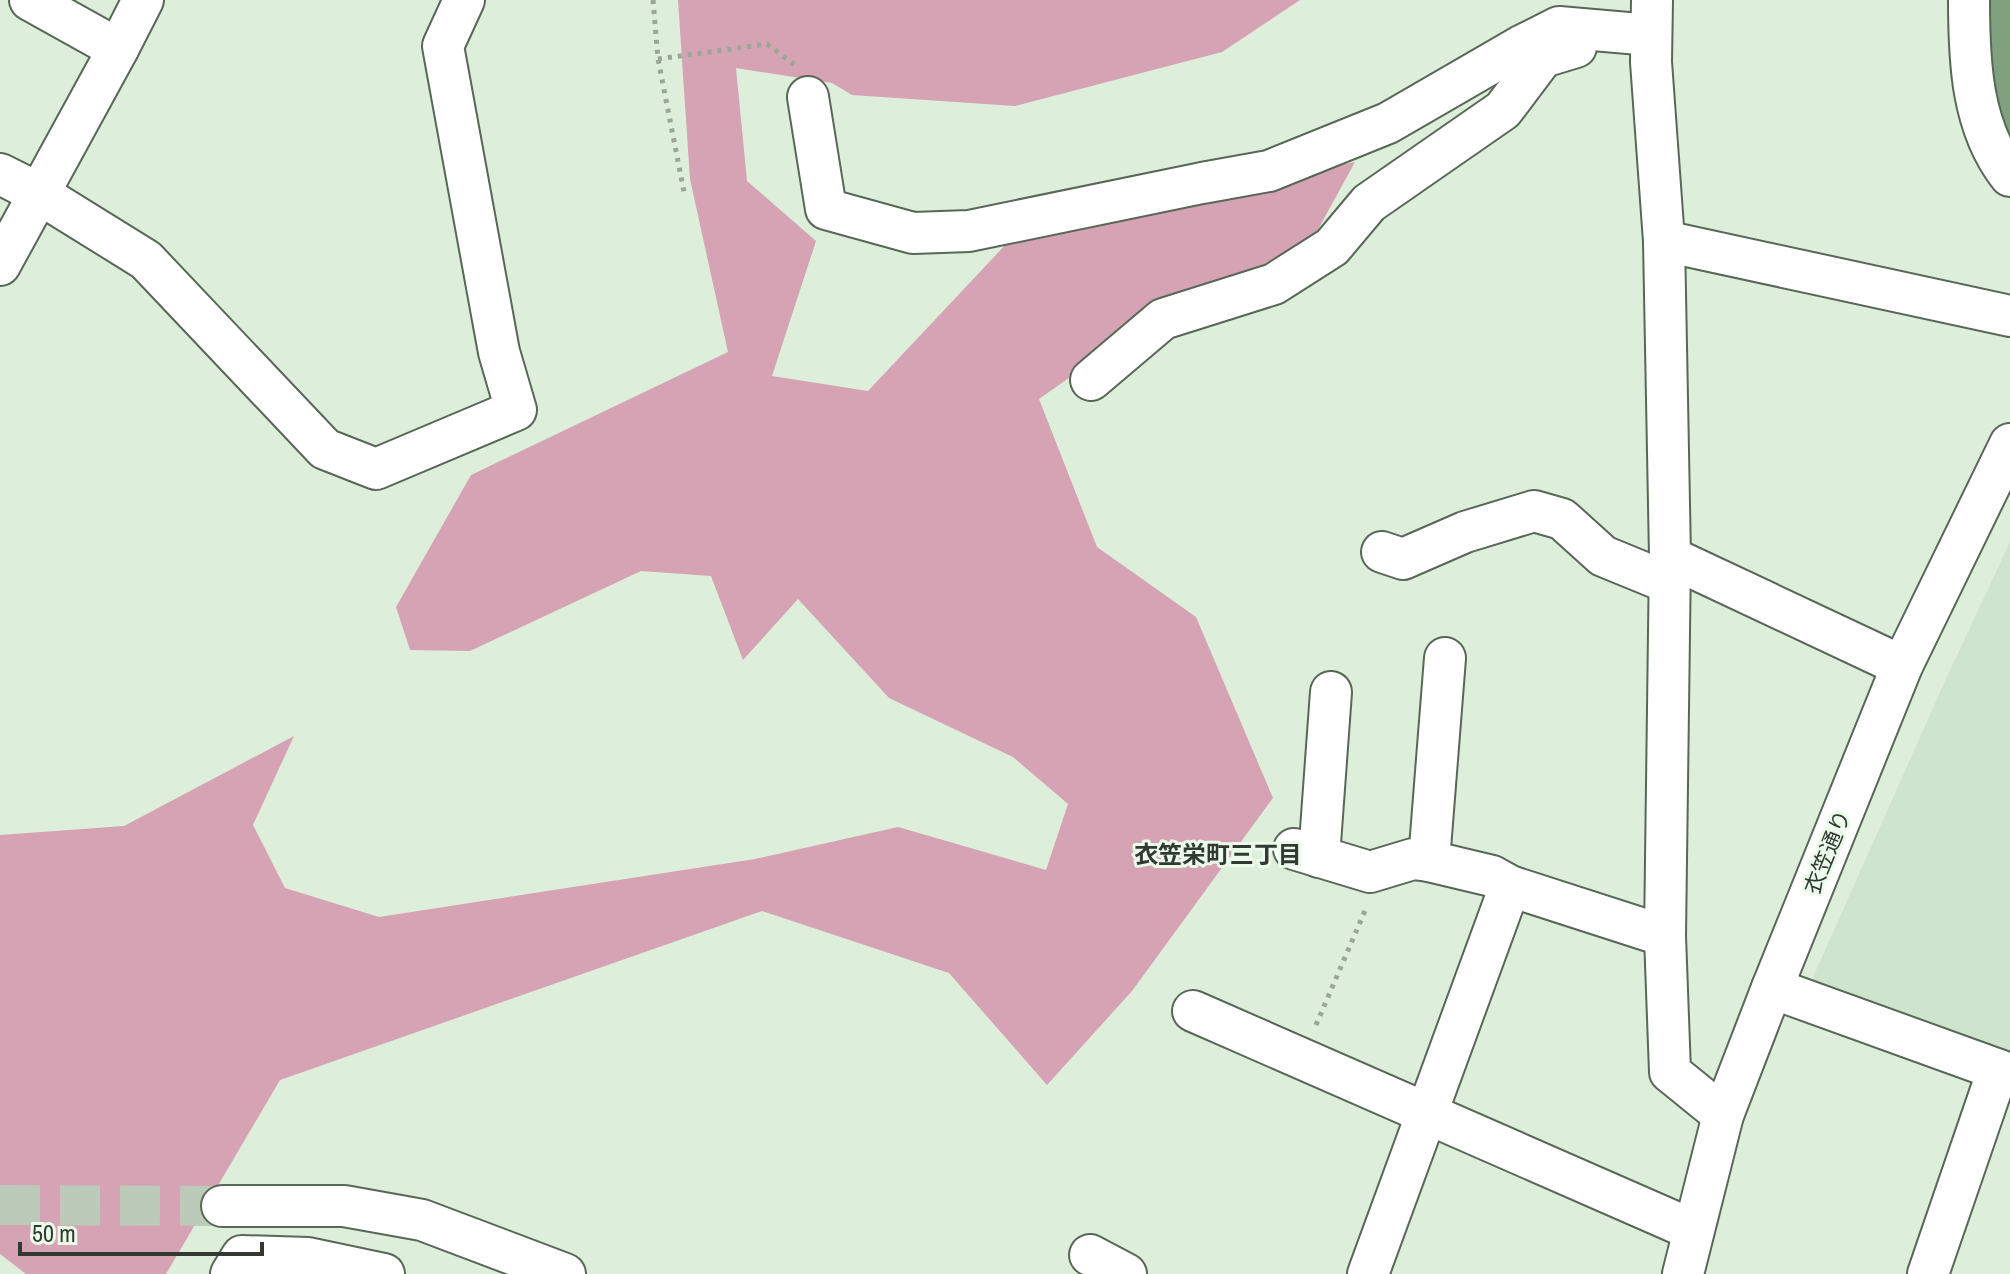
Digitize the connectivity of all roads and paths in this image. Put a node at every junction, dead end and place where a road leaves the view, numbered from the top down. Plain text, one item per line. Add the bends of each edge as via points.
1 (30, 0) edge
2 (143, 0) edge
3 (464, 0) edge
4 (653, 0) edge
5 (1969, 0) edge
6 (1651, 32) edge
7 (118, 49) junction
8 (658, 59) junction
9 (808, 97) joint
10 (0, 174) edge
11 (2010, 176) edge
12 (684, 192) dead end
13 (38, 193) junction
14 (1664, 241) junction
15 (0, 265) edge
16 (2010, 316) edge
17 (1091, 380) dead end
18 (2010, 444) edge
19 (1382, 552) dead end
20 (1669, 570) junction
21 (1445, 658) dead end
22 (1902, 666) junction
23 (1331, 692) dead end
24 (1429, 861) junction
25 (1383, 868) junction
26 (1510, 886) junction
27 (1665, 936) junction
28 (1772, 988) junction
29 (1193, 1011) dead end
30 (1301, 1059) junction
31 (2004, 1072) edge
32 (1427, 1113) junction
33 (1723, 1115) junction
34 (222, 1206) tunnel mouth
35 (1693, 1230) junction
36 (1090, 1255) dead end
37 (231, 1274) edge
38 (384, 1274) edge
39 (565, 1274) edge
40 (1126, 1274) edge
41 (1368, 1274) edge
42 (1683, 1274) edge
43 (1928, 1274) edge

1 - 7 street
2 - 7 street
3 - 13 street via 443,46 499,352 516,410 376,469 325,449 146,260
4 - 8 path
5 - 11 street via 1977,106
6 - 9 street via 1559,27 1388,123 1269,171 969,231 913,233 826,209
6 - 14 street
6 - 17 street via 1543,57 1503,110 1369,203 1332,247 1274,284 1163,319
7 - 13 street
8 - 9 path via 767,44 795,64
8 - 12 path
10 - 13 street
13 - 15 street
14 - 16 street
14 - 20 street
18 - 22 street, 衣笠通り
19 - 20 street via 1403,559 1465,532 1534,511 1562,519 1603,556
20 - 22 street
20 - 27 street
21 - 24 street
22 - 28 street, 衣笠通り
23 - 25 street via 1307,853 1370,872
24 - 25 street via 1413,859
24 - 26 street via 1492,876
25 - 30 path
26 - 27 street
26 - 32 street
27 - 33 street via 1670,1072
28 - 31 street
28 - 33 street, 衣笠通り
29 - 30 street
30 - 32 street
31 - 43 street
32 - 35 street
32 - 41 street
33 - 35 street, 衣笠通り
34 - 39 street via 344,1206 422,1220
35 - 42 street, 衣笠通り
36 - 40 street
37 - 38 street via 242,1256 308,1258

